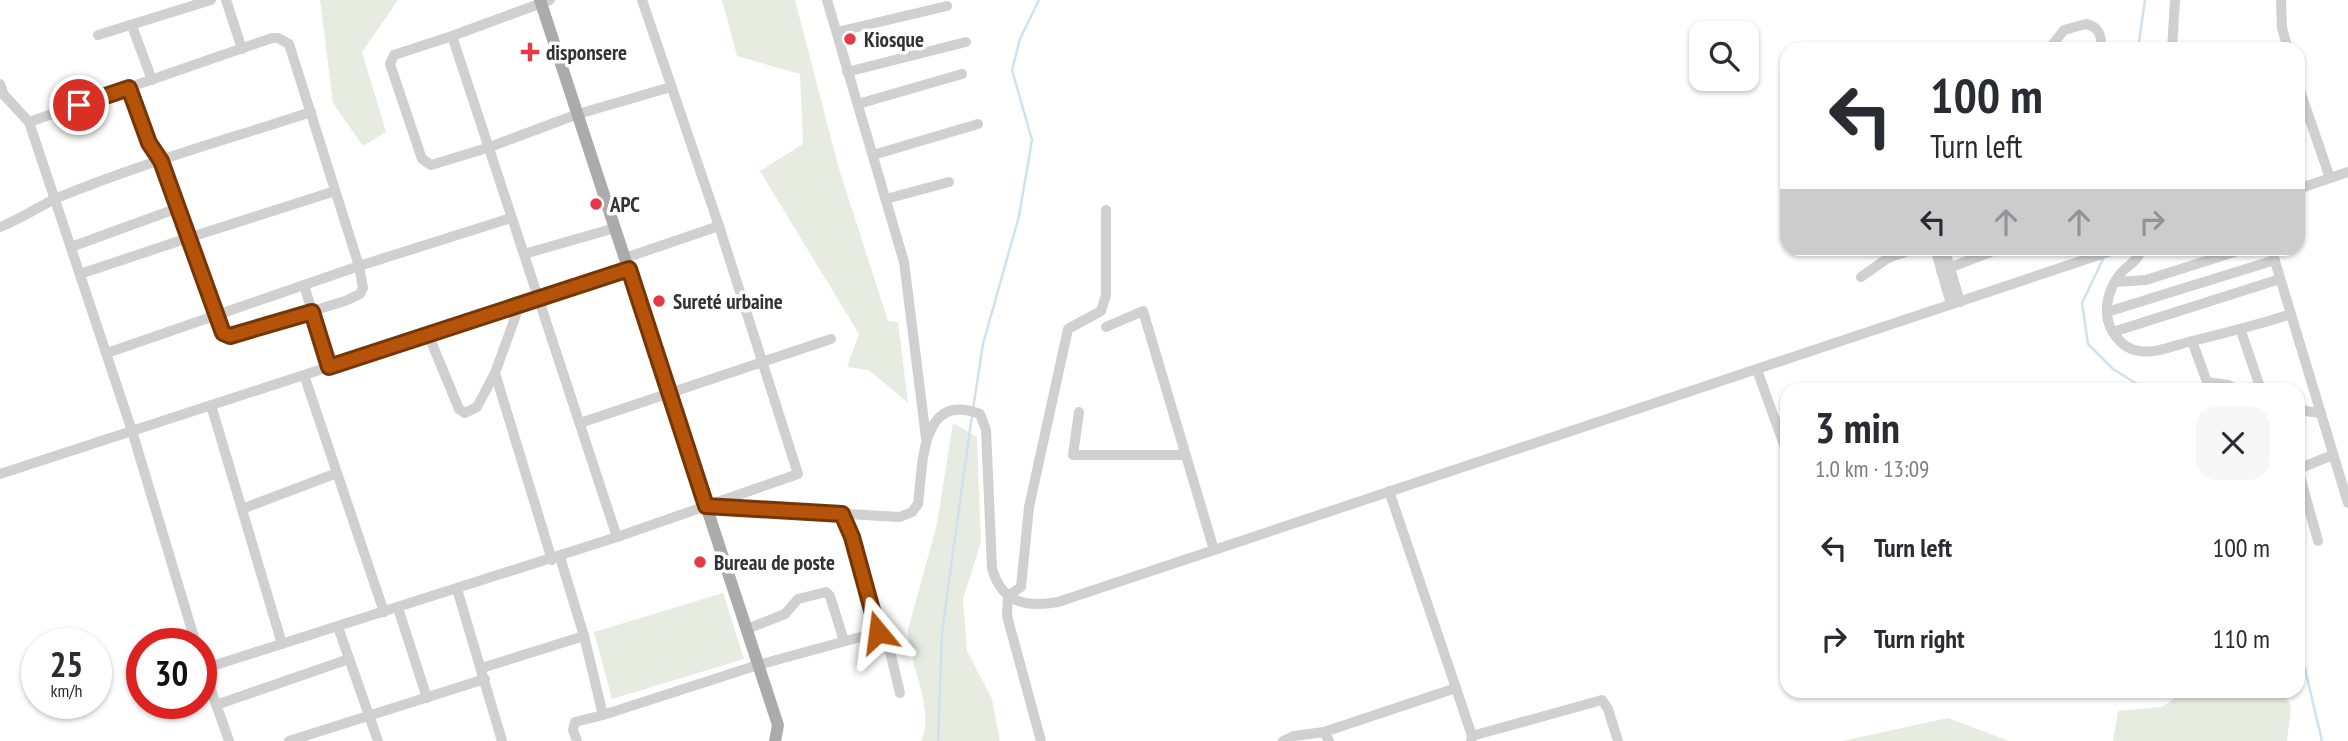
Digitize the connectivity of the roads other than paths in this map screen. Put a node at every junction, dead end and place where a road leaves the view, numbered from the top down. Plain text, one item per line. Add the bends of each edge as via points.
1 (211, 0) edge
2 (226, 0) edge
3 (642, 0) edge
4 (827, 0) edge
5 (2175, 0) edge
6 (2281, 0) edge
7 (544, 1) edge
8 (947, 6) dead end
9 (132, 26) junction
10 (837, 32) junction
11 (98, 35) dead end
12 (452, 36) junction
13 (966, 42) dead end
14 (2055, 42) edge
15 (2101, 42) edge
16 (2172, 42) edge
17 (2286, 42) edge
18 (242, 49) junction
19 (847, 72) junction
20 (962, 74) dead end
21 (152, 80) junction
22 (0, 84) edge
23 (671, 87) junction
24 (129, 88) junction
25 (858, 104) junction
26 (2305, 105) edge
27 (311, 113) junction
28 (578, 114) junction
29 (29, 122) junction
30 (978, 124) dead end
31 (487, 148) junction
32 (873, 155) junction
33 (161, 161) junction
34 (2348, 172) edge
35 (2330, 178) junction
36 (949, 181) dead end
37 (2305, 187) edge
38 (335, 191) junction
39 (55, 199) junction
40 (886, 199) junction
41 (178, 208) junction
42 (1106, 210) dead end
43 (511, 218) junction
44 (719, 226) junction
45 (0, 227) edge
46 (615, 228) junction
47 (188, 238) junction
48 (71, 247) junction
49 (524, 254) junction
50 (1894, 256) edge
51 (1939, 256) edge
52 (1944, 256) edge
53 (1980, 256) edge
54 (2089, 256) edge
55 (2139, 256) edge
56 (2222, 256) edge
57 (2274, 256) edge
58 (2275, 260) junction
59 (627, 264) junction
60 (359, 266) junction
61 (1945, 269) junction
62 (80, 274) junction
63 (1861, 277) dead end
64 (2280, 279) junction
65 (2116, 282) junction
66 (304, 285) junction
67 (539, 298) junction
68 (1956, 303) junction
69 (520, 304) junction
70 (312, 312) junction
71 (2107, 312) junction
72 (2291, 314) junction
73 (215, 316) junction
74 (1106, 327) dead end
75 (2241, 331) junction
76 (2113, 332) junction
77 (428, 334) junction
78 (831, 339) dead end
79 (2192, 341) junction
80 (107, 353) junction
81 (761, 362) junction
82 (329, 367) junction
83 (1757, 370) junction
84 (495, 373) junction
85 (304, 375) junction
86 (2214, 383) edge
87 (2259, 383) edge
88 (669, 392) junction
89 (211, 405) junction
90 (2305, 411) edge
91 (1079, 412) dead end
92 (2321, 413) junction
93 (580, 422) junction
94 (132, 431) junction
95 (1780, 434) edge
96 (927, 439) junction
97 (1185, 455) junction
98 (2333, 455) junction
99 (2305, 466) edge
100 (337, 473) junction
101 (0, 474) edge
102 (2344, 474) edge
103 (1388, 491) junction
104 (2305, 494) edge
105 (2348, 502) edge
106 (706, 506) junction
107 (242, 509) junction
108 (842, 514) junction
109 (617, 537) junction
110 (2318, 541) dead end
111 (1213, 550) junction
112 (556, 558) junction
113 (457, 589) junction
114 (1008, 596) junction
115 (398, 608) junction
116 (384, 612) junction
117 (338, 627) junction
118 (191, 628) edge
119 (747, 629) junction
120 (878, 632) junction
121 (584, 636) junction
122 (844, 641) junction
123 (282, 644) junction
124 (349, 659) junction
125 (217, 661) edge
126 (758, 665) junction
127 (483, 673) junction
128 (1456, 688) junction
129 (900, 693) dead end
130 (427, 698) junction
131 (217, 705) edge
132 (217, 708) edge
133 (603, 715) junction
134 (370, 716) junction
135 (778, 725) junction
136 (1326, 737) edge
137 (1471, 738) edge
138 (229, 741) edge
139 (289, 741) edge
140 (379, 741) edge
141 (502, 741) edge
142 (577, 741) edge
143 (775, 741) edge
144 (783, 741) edge
145 (1041, 741) edge
146 (1283, 741) edge
147 (1617, 741) edge

1 - 9 street
2 - 18 street
3 - 23 street
4 - 10 street
5 - 16 street
6 - 17 street
7 - 12 street
7 - 28 main road
8 - 10 street
9 - 11 street
9 - 21 street
10 - 19 street
12 - 31 street
12 - 31 street via 394,55 391,68 422,159 436,165
13 - 19 street
14 - 15 street via 2064,30 2087,24 2098,30
18 - 21 street
18 - 27 street via 272,38 289,44
19 - 25 street
20 - 25 street
21 - 24 street
22 - 29 street
23 - 28 street
23 - 44 street
24 - 29 street
24 - 33 street via 149,143
25 - 32 street
26 - 35 street
27 - 33 street
27 - 38 street
28 - 31 street
28 - 46 main road
29 - 39 street
30 - 32 street
31 - 43 street
32 - 40 street
33 - 39 street
33 - 41 street
34 - 35 street
35 - 37 street
36 - 40 street
38 - 47 street
38 - 60 street
39 - 45 street
39 - 48 street
40 - 96 street via 904,262
41 - 47 street
41 - 48 street
42 - 114 street via 1106,295 1101,311 1068,329 1029,507 1021,587
43 - 49 street
43 - 60 street
44 - 59 street
44 - 81 street
46 - 49 street
46 - 59 main road
47 - 62 street
47 - 73 street
48 - 62 street
49 - 67 street
50 - 63 street
51 - 61 street
52 - 61 street
53 - 61 street
54 - 68 street
55 - 65 street
56 - 65 street via 2146,280
57 - 58 street
58 - 64 street
58 - 71 street
59 - 67 street
59 - 88 main road
60 - 66 street
60 - 70 street via 360,294
61 - 68 street
62 - 80 street
64 - 72 street
64 - 76 street
65 - 71 street
66 - 70 street
66 - 73 street
67 - 69 street
67 - 93 street
68 - 83 street
69 - 77 street
69 - 84 street
70 - 73 street via 230,336 223,333
70 - 82 street
71 - 76 street
72 - 75 street
72 - 92 street
73 - 80 street
74 - 97 street via 1143,312
75 - 79 street
75 - 87 street
76 - 79 street via 2141,352
77 - 82 street
77 - 84 street via 453,398 465,413 477,407
78 - 81 street
79 - 86 street via 2207,382
80 - 94 street
81 - 88 street
81 - 106 street via 798,474
82 - 85 street
83 - 95 street
83 - 103 street
84 - 112 street
85 - 89 street
85 - 100 street
88 - 93 street
88 - 106 main road
89 - 94 street
89 - 107 street
90 - 92 street
91 - 97 street via 1073,455
92 - 98 street
93 - 109 street
94 - 101 street
94 - 118 street
96 - 108 street via 918,504 912,512 900,517
96 - 114 street via 936,419 948,410 965,408 980,414 986,429 992,568 997,585
97 - 111 street
98 - 99 street
98 - 102 street
100 - 107 street
100 - 116 street
102 - 105 street
103 - 111 street
103 - 128 street
104 - 110 street
106 - 108 street
106 - 109 street
106 - 119 main road
107 - 123 street
108 - 120 street
109 - 112 street
111 - 114 street via 1058,603 1039,606
112 - 113 street
112 - 121 street
113 - 115 street
113 - 127 street
114 - 145 street via 1007,616
115 - 116 street
115 - 130 street
116 - 117 street
117 - 123 street
117 - 124 street
119 - 122 street via 785,614 798,599 822,592 830,596
119 - 126 main road
120 - 122 street
120 - 129 street via 887,639
121 - 127 street
121 - 133 street
122 - 126 street
123 - 125 street
124 - 131 street
124 - 134 street
126 - 133 street
126 - 135 main road
127 - 130 street
127 - 141 street
128 - 136 street
128 - 137 street
130 - 134 street
132 - 138 street
133 - 142 street via 575,722
134 - 139 street
134 - 140 street
135 - 143 main road
135 - 144 street
136 - 146 street
137 - 147 street via 1597,700 1606,703

